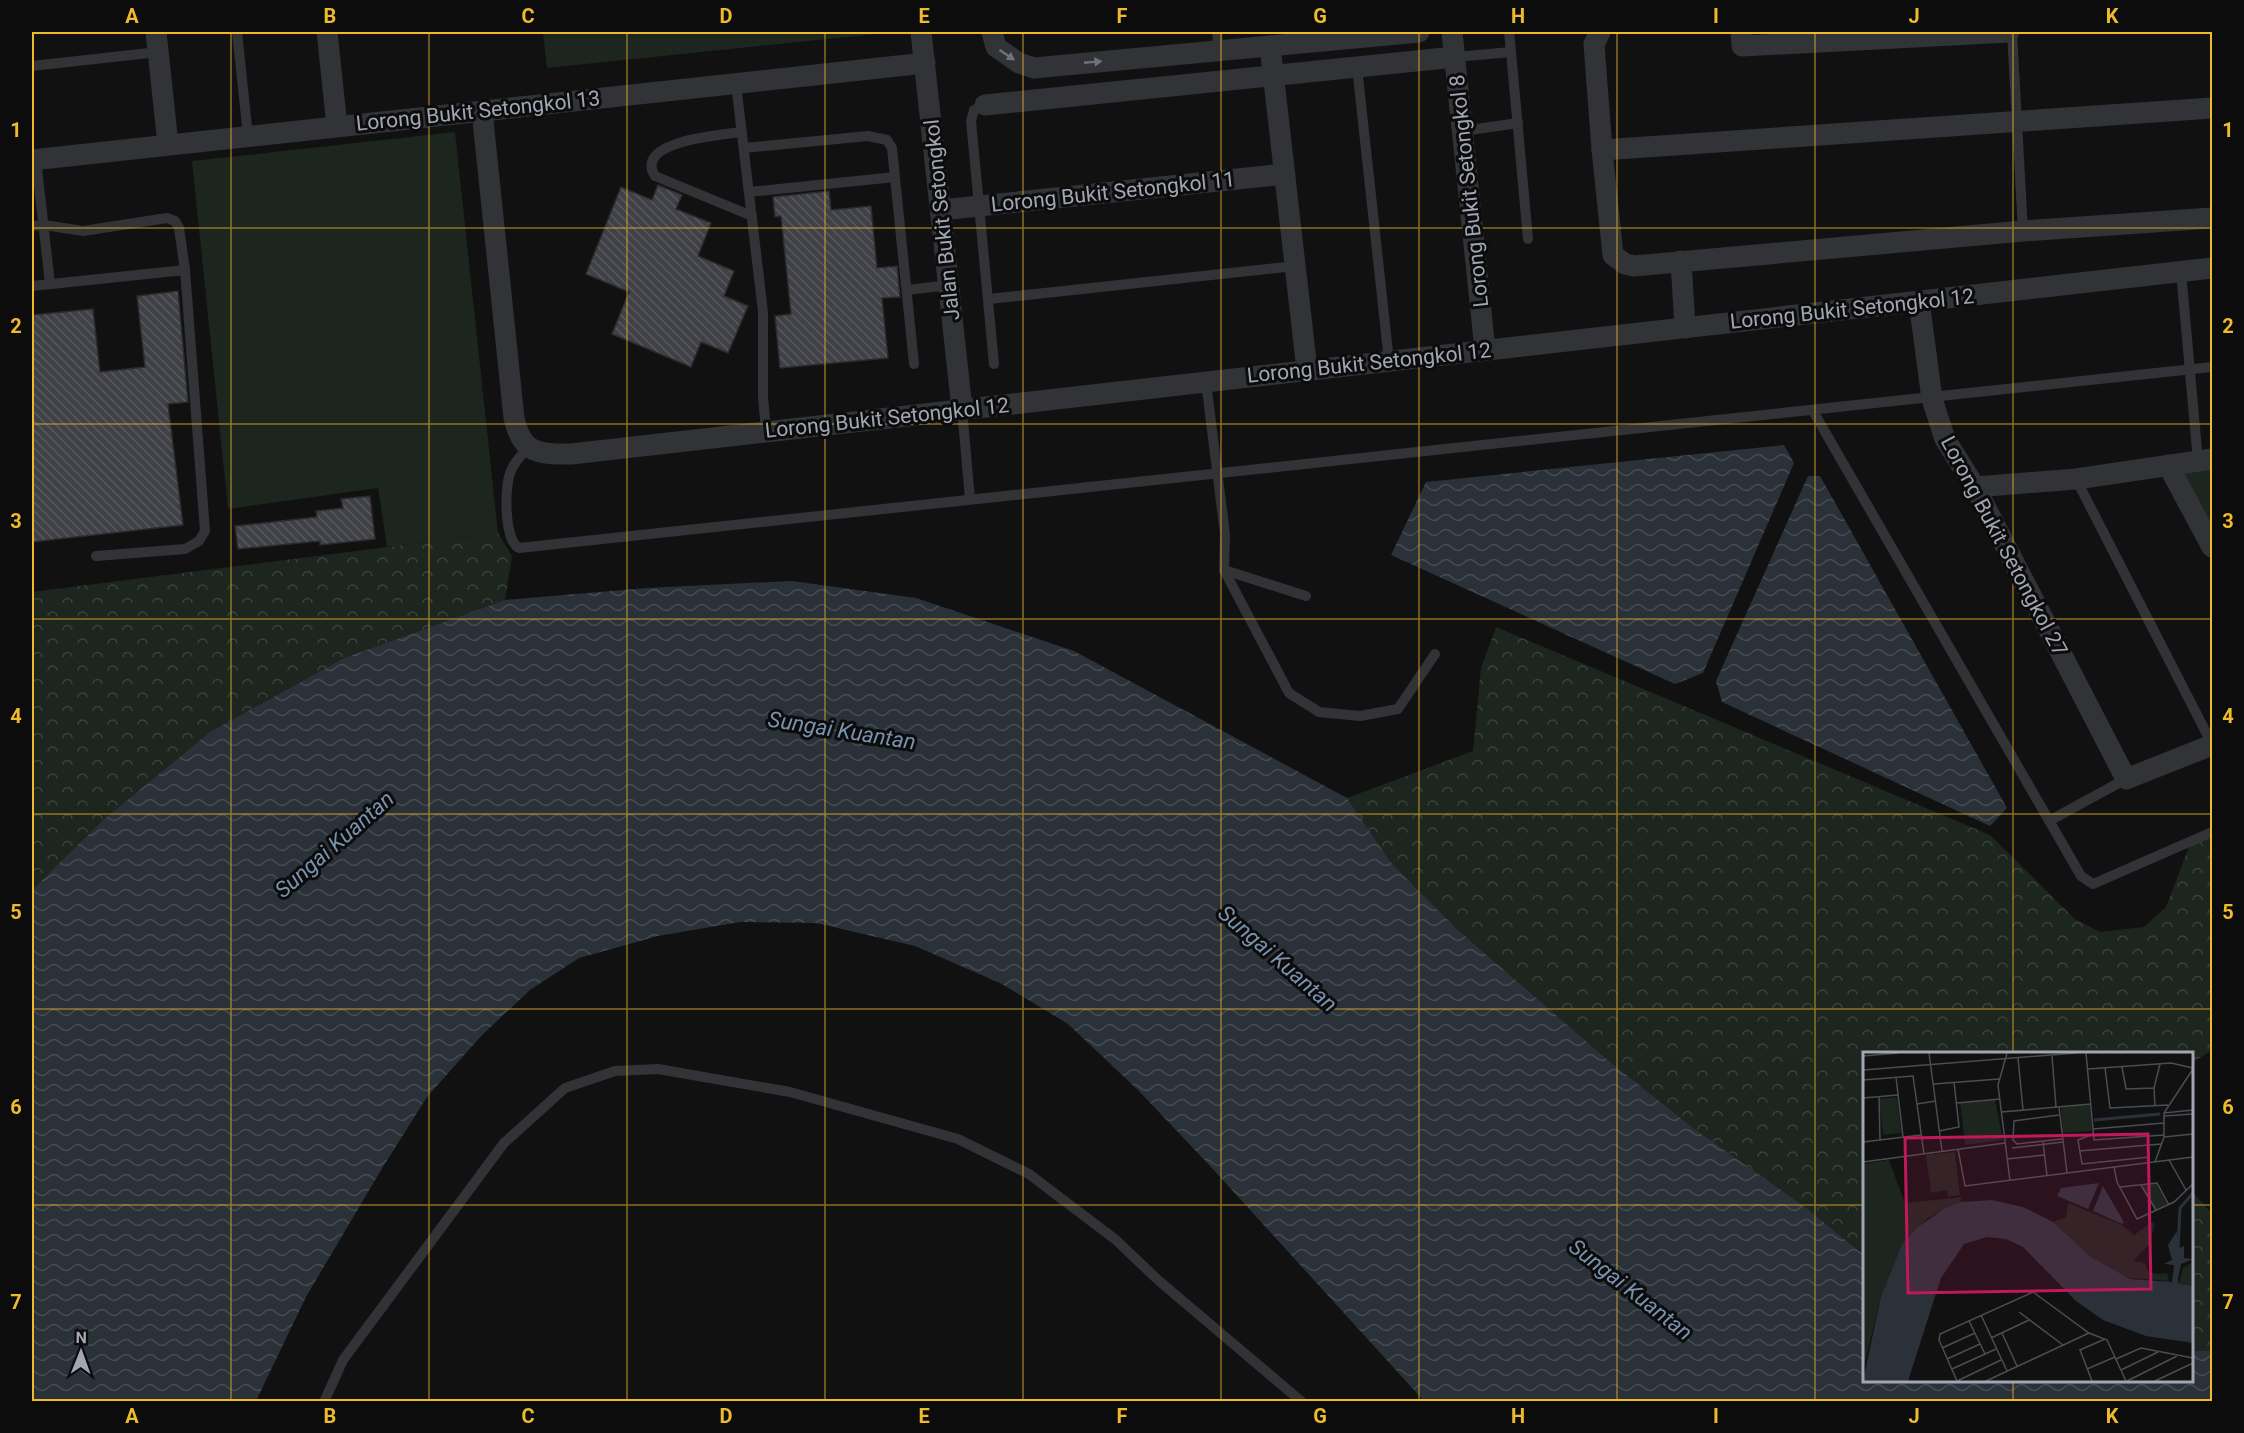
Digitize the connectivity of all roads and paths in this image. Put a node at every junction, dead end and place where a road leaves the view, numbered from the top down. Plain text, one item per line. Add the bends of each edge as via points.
1 (237, 32) edge
2 (327, 32) edge
3 (921, 32) edge
4 (992, 32) edge
5 (1419, 32) edge
6 (1452, 32) edge
7 (1509, 32) edge
8 (1600, 32) edge
9 (1741, 32) edge
10 (2011, 32) edge
11 (1218, 41) edge
12 (157, 42) edge
13 (1270, 46) junction
14 (1511, 52) junction
15 (1455, 57) junction
16 (925, 63) junction
17 (32, 66) edge
18 (1358, 67) junction
19 (1274, 76) junction
20 (736, 84) junction
21 (985, 105) joint
22 (2212, 108) edge
23 (482, 111) junction
24 (2017, 121) junction
25 (1518, 123) junction
26 (338, 126) junction
27 (1463, 131) junction
28 (742, 132) junction
29 (248, 136) junction
30 (168, 144) junction
31 (744, 148) junction
32 (1602, 150) junction
33 (34, 160) edge
34 (1285, 174) junction
35 (895, 177) junction
36 (749, 192) junction
37 (981, 206) junction
38 (941, 210) junction
39 (752, 216) junction
40 (2212, 218) edge
41 (44, 225) junction
42 (32, 226) edge
43 (2023, 231) junction
44 (1528, 239) dead end
45 (1681, 261) junction
46 (1296, 266) junction
47 (2212, 268) edge
48 (185, 270) junction
49 (2181, 272) junction
50 (50, 284) junction
51 (949, 285) junction
52 (32, 286) edge
53 (907, 290) junction
54 (989, 299) junction
55 (1919, 301) junction
56 (1685, 328) junction
57 (1485, 350) junction
58 (1389, 361) junction
59 (914, 364) dead end
60 (994, 364) dead end
61 (2212, 367) edge
62 (2188, 369) junction
63 (1307, 370) junction
64 (1206, 382) junction
65 (1932, 399) junction
66 (962, 409) junction
67 (1813, 411) junction
68 (766, 432) junction
69 (528, 447) junction
70 (2205, 460) edge
71 (2168, 465) junction
72 (1216, 472) junction
73 (2076, 479) junction
74 (1975, 487) junction
75 (970, 499) junction
76 (2212, 547) edge
77 (96, 556) dead end
78 (1224, 570) junction
79 (1306, 596) dead end
80 (1435, 654) dead end
81 (2212, 745) edge
82 (2126, 779) junction
83 (2049, 821) junction
84 (2212, 832) edge
85 (324, 1401) edge
86 (1302, 1401) edge

1 - 29 lane
2 - 26 street
3 - 16 street, Jalan Bukit Setongkol
4 -> 11 street via 996,47 1019,63 1035,68
5 - 13 street
6 - 15 street, Lorong Bukit Setongkol 8
7 - 14 lane
8 - 32 street via 1594,44
9 - 10 street via 1742,45
10 - 24 lane
11 - 13 street
12 - 17 lane
12 - 30 street
13 - 19 street
14 - 15 lane
14 - 25 lane
15 - 18 street
15 - 27 street, Lorong Bukit Setongkol 8
16 - 20 street, Lorong Bukit Setongkol 13
16 - 38 street, Jalan Bukit Setongkol
18 - 19 street
18 - 58 lane
19 - 21 street
19 - 34 street
20 - 23 street, Lorong Bukit Setongkol 13
20 - 28 lane
21 - 37 lane via 974,110 971,121
22 - 24 street
23 - 26 street, Lorong Bukit Setongkol 13
23 - 69 street via 514,418
24 - 32 street
24 - 43 lane
25 - 27 lane
25 - 44 lane
26 - 29 street, Lorong Bukit Setongkol 13
27 - 57 street, Lorong Bukit Setongkol 8
28 - 31 lane
28 - 39 lane via 672,145 656,154 651,169 656,176
29 - 30 street, Lorong Bukit Setongkol 13
30 - 33 street, Lorong Bukit Setongkol 13
31 - 35 lane via 878,136 892,148
31 - 36 lane
32 - 45 street via 1614,255 1624,264 1634,266
33 - 41 lane
34 - 37 street, Lorong Bukit Setongkol 11
34 - 46 street
35 - 36 lane
35 - 53 lane
36 - 39 lane
37 - 38 street, Lorong Bukit Setongkol 11
37 - 54 lane
38 - 51 street, Jalan Bukit Setongkol
39 - 68 lane via 763,312
40 - 43 street
41 - 42 lane
41 - 48 lane via 83,231 167,218 179,228
41 - 50 lane
43 - 45 street
45 - 56 street
46 - 54 lane
46 - 63 street
47 - 49 street, Lorong Bukit Setongkol 12
48 - 50 lane
48 - 77 lane via 206,531 199,541 185,549
49 - 55 street, Lorong Bukit Setongkol 12
49 - 62 lane
50 - 52 lane
51 - 53 lane
51 - 66 street, Jalan Bukit Setongkol
53 - 59 lane
54 - 60 lane
55 - 56 street, Lorong Bukit Setongkol 12
55 - 65 street, Lorong Bukit Setongkol 27
56 - 57 street, Lorong Bukit Setongkol 12
57 - 58 street, Lorong Bukit Setongkol 12
58 - 63 street, Lorong Bukit Setongkol 12
61 - 62 lane
62 - 65 lane
62 - 70 lane
63 - 64 street, Lorong Bukit Setongkol 12
64 - 66 street, Lorong Bukit Setongkol 12
64 - 72 lane
65 - 67 lane
65 - 74 street, Lorong Bukit Setongkol 27 via 1945,439
66 - 68 street, Lorong Bukit Setongkol 12
66 - 75 lane
67 - 72 lane
67 - 83 lane
68 - 69 street, Lorong Bukit Setongkol 12 via 571,454 542,454
69 - 75 lane via 511,470 505,494 512,541 519,548
70 - 71 street
71 - 73 street
71 - 76 street
72 - 75 lane
72 - 78 lane via 1225,534
73 - 74 street
73 - 81 lane
74 - 82 street, Lorong Bukit Setongkol 27
78 - 79 lane
78 - 80 lane via 1289,693 1319,712 1360,716 1398,709
81 - 82 street
82 - 83 lane
83 - 84 lane via 2081,876 2093,884
85 - 86 lane via 343,1360 504,1143 565,1088 615,1071 658,1069 824,1101 958,1139 1029,1174 1116,1240

